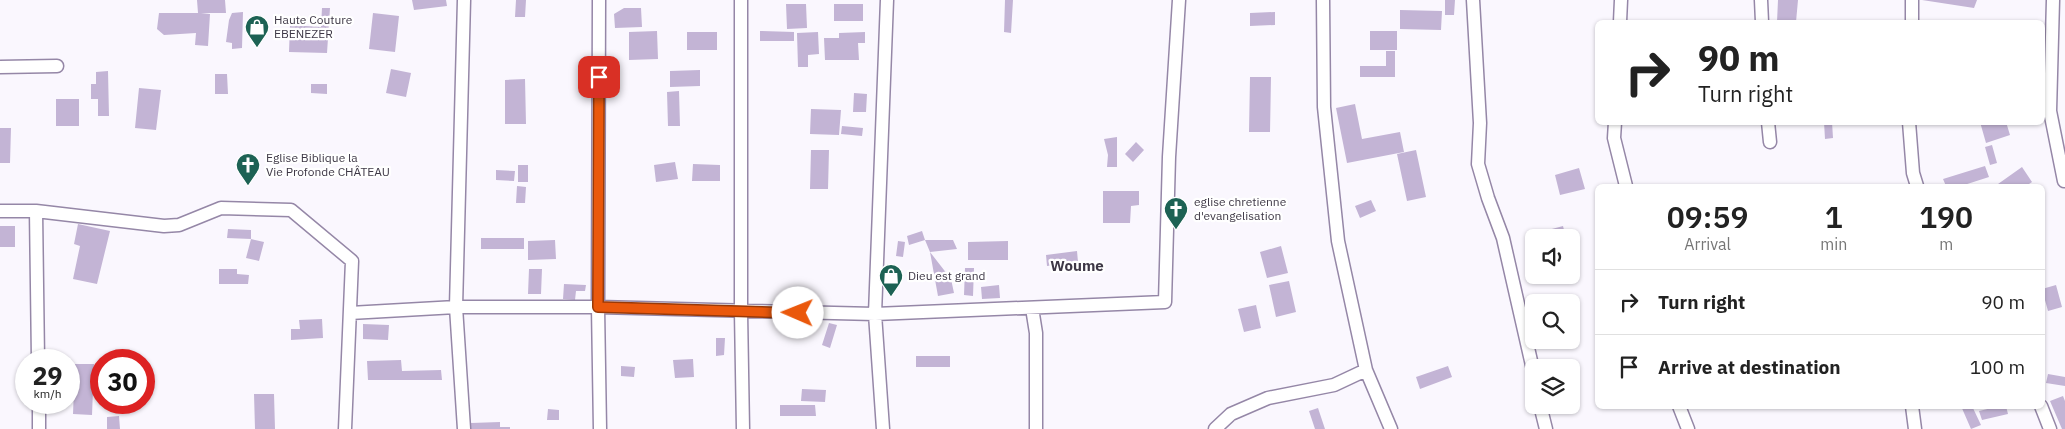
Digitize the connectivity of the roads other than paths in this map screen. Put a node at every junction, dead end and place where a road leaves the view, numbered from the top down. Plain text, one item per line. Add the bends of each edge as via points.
1 (464, 0) edge
2 (599, 0) edge
3 (741, 0) edge
4 (887, 0) edge
5 (1179, 0) edge
6 (1324, 0) edge
7 (1473, 0) edge
8 (1621, 0) edge
9 (1761, 0) edge
10 (1912, 0) edge
11 (2053, 0) edge
12 (1620, 20) edge
13 (1762, 20) edge
14 (1912, 20) edge
15 (57, 66) dead end
16 (0, 67) edge
17 (1615, 125) edge
18 (1768, 125) edge
19 (1909, 125) edge
20 (1770, 142) dead end
21 (2064, 181) edge
22 (1626, 184) edge
23 (1917, 184) edge
24 (0, 211) edge
25 (36, 211) junction
26 (456, 307) junction
27 (598, 307) junction
28 (1032, 308) junction
29 (741, 312) junction
30 (350, 313) junction
31 (875, 314) junction
32 (38, 349) edge
33 (1531, 359) edge
34 (1366, 370) junction
35 (1680, 409) edge
36 (1912, 409) edge
37 (2042, 409) edge
38 (39, 414) edge
39 (1542, 414) edge
40 (39, 429) edge
41 (346, 429) edge
42 (464, 429) edge
43 (600, 429) edge
44 (743, 429) edge
45 (883, 429) edge
46 (1036, 429) edge
47 (1216, 429) edge
48 (1391, 429) edge
49 (1546, 429) edge
50 (1688, 429) edge
51 (1915, 429) edge
52 (2050, 429) edge

1 - 26 street
2 - 27 street
3 - 29 street
4 - 31 street
5 - 28 street via 1169,157 1166,302
6 - 34 street via 1324,107 1338,241
7 - 33 street via 1480,123 1478,164 1503,238
8 - 12 street
9 - 13 street
10 - 14 street
11 - 21 street via 2050,111
15 - 16 street
17 - 22 street via 1614,138
18 - 20 street
19 - 23 street
24 - 25 street
25 - 30 street via 164,226 179,225 221,208 291,210 352,262
25 - 32 street
26 - 27 street
26 - 30 street
26 - 42 street
27 - 29 street
27 - 43 street
28 - 31 street
28 - 46 street via 1036,333
29 - 31 street
29 - 44 street
30 - 41 street
31 - 45 street
34 - 47 street via 1334,385 1268,398 1231,414
34 - 48 street
35 - 50 street
36 - 51 street
37 - 52 street
38 - 40 street
39 - 49 street

